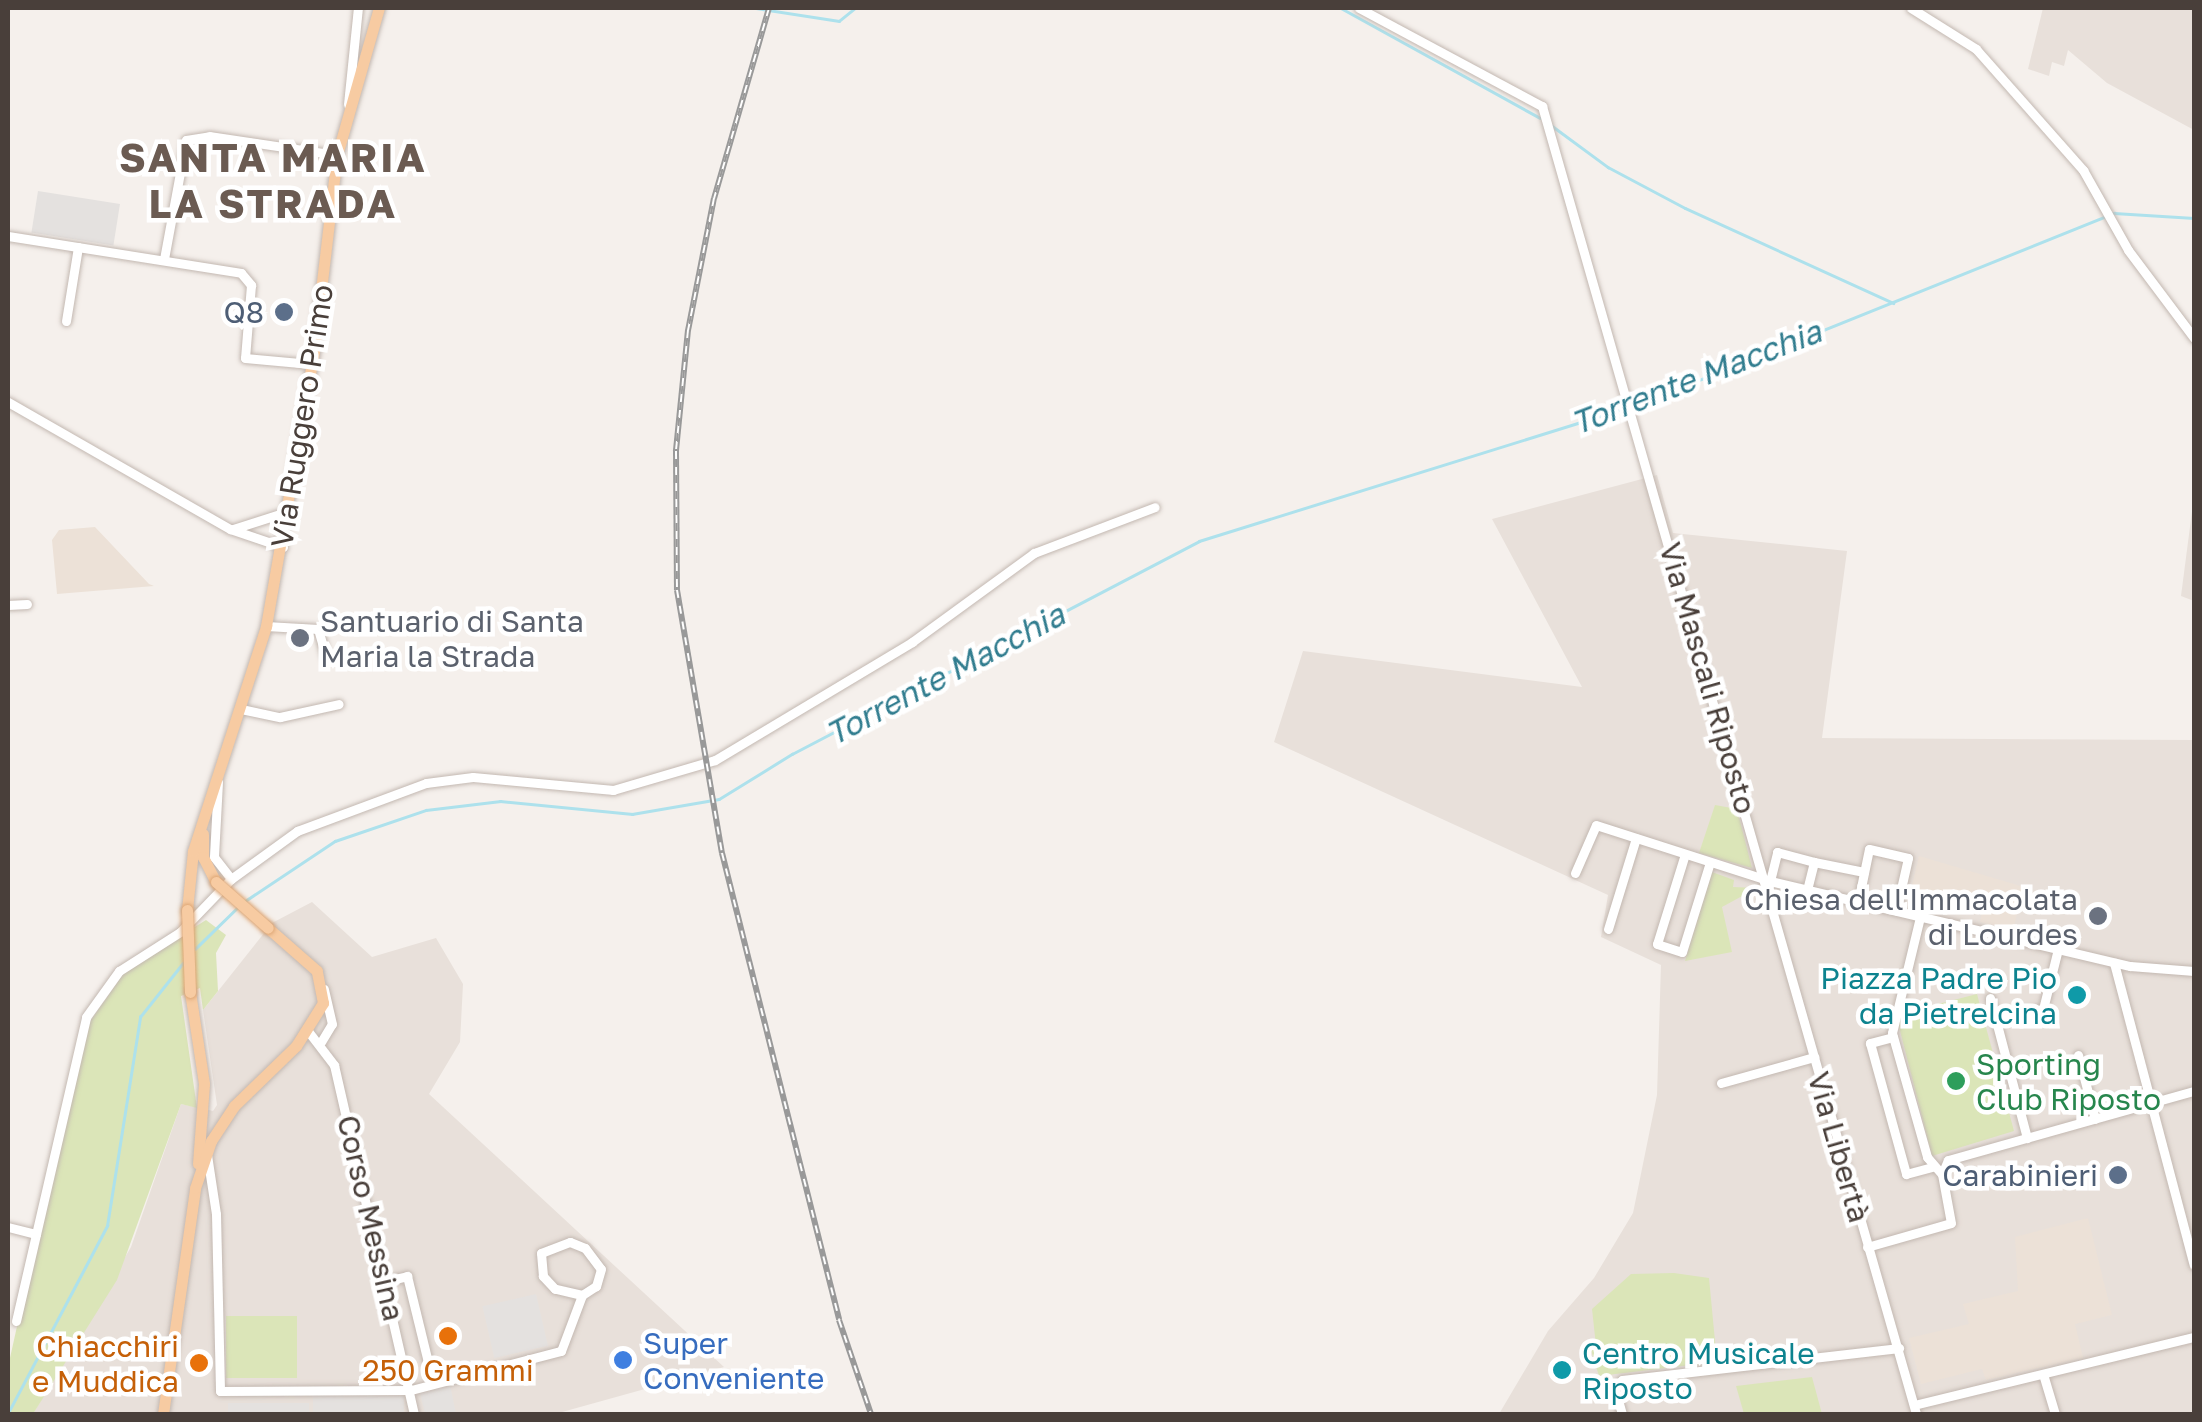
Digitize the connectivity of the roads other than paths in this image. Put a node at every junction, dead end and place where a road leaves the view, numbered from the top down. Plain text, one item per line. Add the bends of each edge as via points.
1 (358, 8) edge
2 (379, 8) edge
3 (1359, 8) edge
4 (1911, 8) edge
5 (348, 104) junction
6 (337, 155) junction
7 (8, 236) edge
8 (78, 247) junction
9 (164, 259) junction
10 (66, 321) dead end
11 (2194, 338) edge
12 (312, 364) junction
13 (8, 402) edge
14 (1154, 507) dead end
15 (289, 511) junction
16 (230, 529) junction
17 (283, 547) junction
18 (27, 604) dead end
19 (8, 605) edge
20 (266, 626) junction
21 (326, 657) dead end
22 (339, 704) dead end
23 (241, 709) junction
24 (218, 782) junction
25 (206, 820) junction
26 (1636, 838) junction
27 (1686, 854) junction
28 (1710, 862) junction
29 (1814, 862) junction
30 (1864, 872) junction
31 (1574, 873) dead end
32 (231, 879) junction
33 (1767, 880) junction
34 (216, 882) junction
35 (1807, 890) junction
36 (188, 893) junction
37 (1858, 902) junction
38 (1896, 911) junction
39 (1920, 917) junction
40 (1608, 929) dead end
41 (2058, 950) junction
42 (2114, 963) junction
43 (2194, 972) edge
44 (324, 988) junction
45 (1990, 998) dead end
46 (1996, 1018) junction
47 (308, 1031) junction
48 (1893, 1036) junction
49 (321, 1042) junction
50 (2078, 1055) dead end
51 (1814, 1056) junction
52 (1721, 1083) dead end
53 (204, 1084) junction
54 (2194, 1091) edge
55 (2151, 1103) junction
56 (225, 1118) junction
57 (2095, 1119) junction
58 (2027, 1138) junction
59 (207, 1152) junction
60 (1932, 1166) junction
61 (1942, 1174) junction
62 (195, 1188) junction
63 (8, 1227) edge
64 (36, 1234) junction
65 (1867, 1246) junction
66 (2194, 1265) edge
67 (386, 1281) junction
68 (582, 1294) junction
69 (16, 1321) dead end
70 (2194, 1337) edge
71 (1899, 1348) junction
72 (2044, 1374) junction
73 (433, 1383) junction
74 (412, 1393) junction
75 (1915, 1410) edge
76 (163, 1414) edge
77 (417, 1414) edge
78 (1622, 1414) edge
79 (2055, 1414) edge

1 - 5 street
2 - 5 main road, Via Ruggero Primo
3 - 33 street, Via Mascali Riposto via 1534,99 1546,118
4 - 11 street via 1976,49 2083,170 2111,224
5 - 6 main road, Via Ruggero Primo
6 - 9 street via 210,136 186,140
6 - 12 main road, Via Ruggero Primo
7 - 8 street
8 - 9 street
8 - 10 street
9 - 12 street via 242,273 250,285 245,358
12 - 15 main road, Via Ruggero Primo
13 - 16 street
14 - 32 street via 1034,553 912,642 715,760 613,790 473,777 426,783 312,822
15 - 16 street
15 - 17 main road, Via Ruggero Primo
16 - 17 street
17 - 20 main road, Via Ruggero Primo
18 - 19 street
20 - 21 street via 318,628
20 - 23 main road, Via Ruggero Primo
22 - 23 street via 280,718
23 - 24 main road, Via Ruggero Primo
24 - 25 main road, Via Ruggero Primo
24 - 32 street via 222,801 212,850
25 - 34 main road via 203,857
25 - 36 main road, Via Ruggero Primo
26 - 27 street
26 - 31 street via 1596,825
26 - 40 street
27 - 28 street
27 - 28 street via 1658,944 1682,952
28 - 33 street
29 - 30 street
29 - 33 street via 1777,852
29 - 35 street
30 - 37 street
30 - 38 street via 1869,849 1908,858
32 - 64 street via 180,932 119,971 86,1017
33 - 35 street
33 - 51 street, Via Libertà
34 - 36 main road via 199,877
34 - 44 main road, bridge via 308,961
35 - 37 street
36 - 53 main road, Via Ruggero Primo, bridge via 190,992
37 - 38 street
38 - 39 street
39 - 41 street
39 - 48 street
41 - 42 street
41 - 46 street via 2044,1009
42 - 43 street
42 - 55 street
44 - 47 main road
44 - 49 street via 332,1024
45 - 46 street
46 - 58 street
47 - 49 street
47 - 56 main road
48 - 60 street
48 - 60 street via 1870,1043 1906,1174
49 - 67 street, Corso Messina via 334,1065
50 - 57 street
51 - 52 street
51 - 65 street, Via Libertà
53 - 56 main road via 211,1116
53 - 62 main road
54 - 55 street
55 - 57 street
55 - 66 street
56 - 59 main road
57 - 58 street
58 - 61 street via 1948,1160
59 - 62 main road
59 - 74 street via 216,1214 220,1391
60 - 61 street
61 - 65 street via 1951,1223
62 - 76 main road
63 - 64 street
64 - 69 street
65 - 71 street, Via Libertà
67 - 73 street via 408,1276
67 - 74 street, Corso Messina
68 - 68 street via 601,1278 597,1259 570,1242 541,1253 547,1284
68 - 73 street via 561,1351
70 - 72 street
71 - 75 street, Via Libertà
71 - 78 street via 1618,1384
72 - 75 street
72 - 79 street
73 - 74 street
74 - 77 street, Corso Messina

